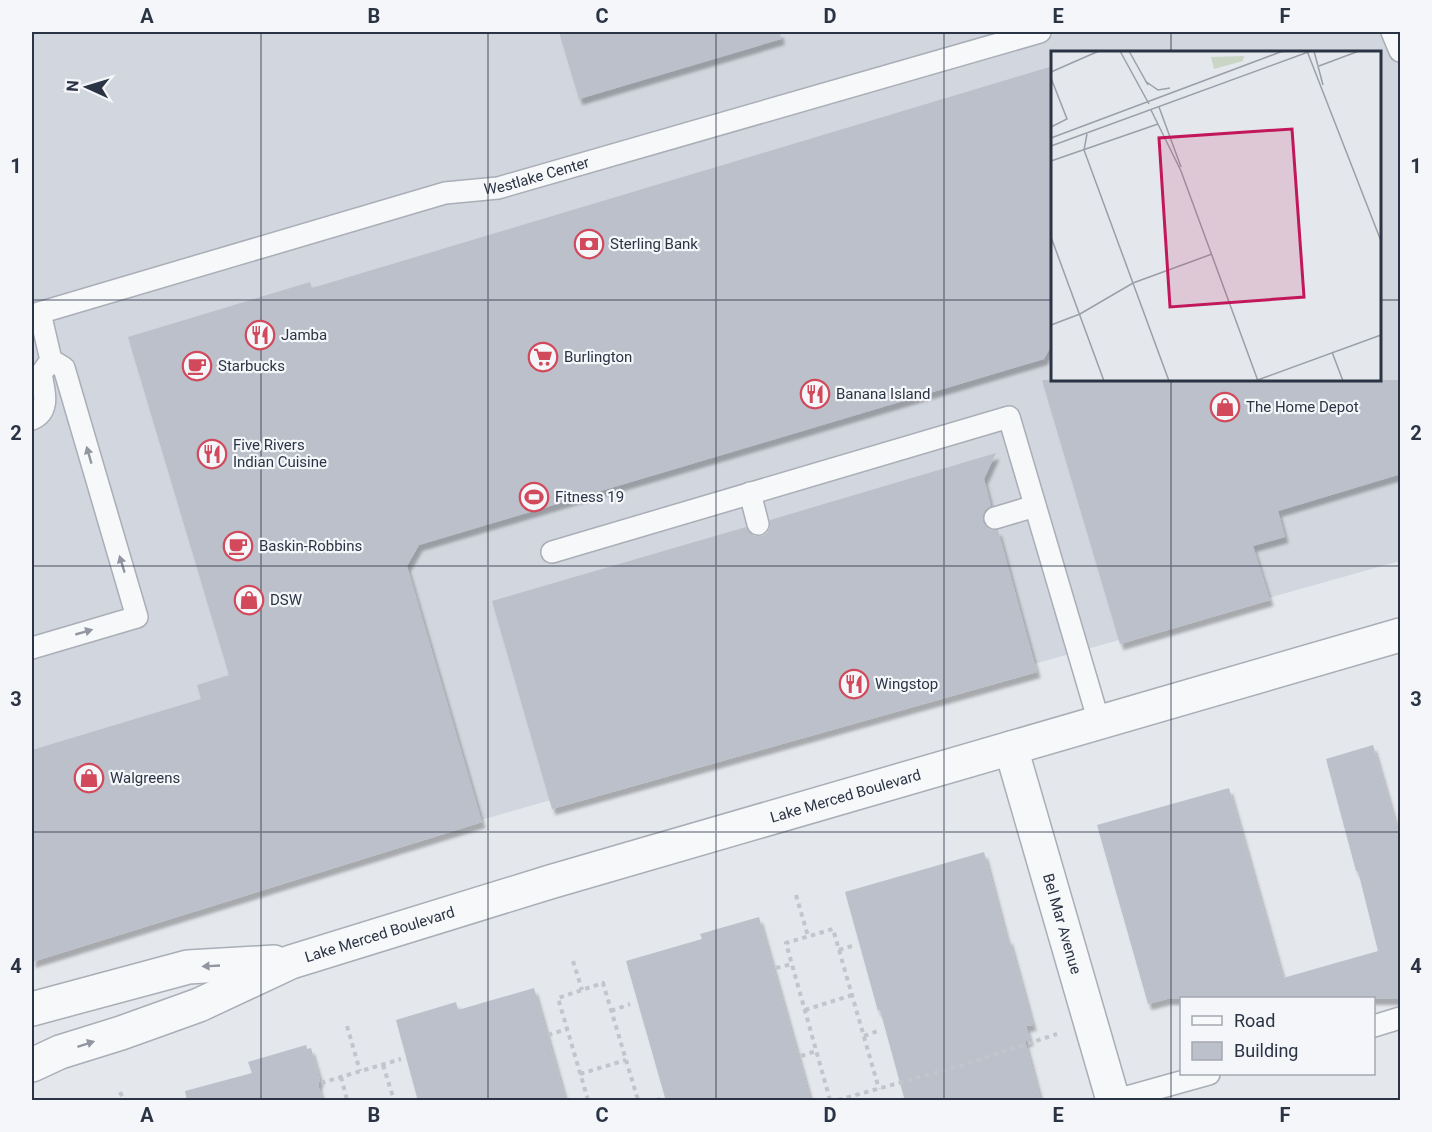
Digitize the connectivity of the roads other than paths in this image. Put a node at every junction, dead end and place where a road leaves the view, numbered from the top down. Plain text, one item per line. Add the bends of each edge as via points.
1 (1040, 32) edge
2 (1392, 32) edge
3 (1401, 51) edge
4 (36, 314) edge
5 (51, 360) junction
6 (32, 419) edge
7 (750, 493) junction
8 (1035, 506) junction
9 (994, 518) dead end
10 (758, 524) dead end
11 (552, 552) dead end
12 (1401, 635) edge
13 (32, 648) edge
14 (1099, 722) junction
15 (1011, 748) junction
16 (291, 962) junction
17 (32, 1009) edge
18 (1401, 1018) edge
19 (1375, 1026) edge
20 (32, 1065) edge
21 (1205, 1075) edge
22 (1114, 1101) edge

1 - 4 lane, Westlake Center via 498,188 445,194
2 - 3 lane
4 - 5 lane
5 - 6 lane via 41,374 45,401 42,411
13 -> 5 lane via 137,617 64,368
7 - 8 lane via 1009,417
7 - 10 lane
7 - 11 lane
8 - 9 lane
8 - 14 lane
12 - 14 street, Lake Merced Boulevard
14 - 15 street, Lake Merced Boulevard
15 - 16 street, Lake Merced Boulevard
15 - 22 street, Bel Mar Avenue
16 -> 17 street, Lake Merced Boulevard via 188,967
20 -> 16 street, Lake Merced Boulevard via 199,1005
18 - 19 lane
21 - 22 lane

